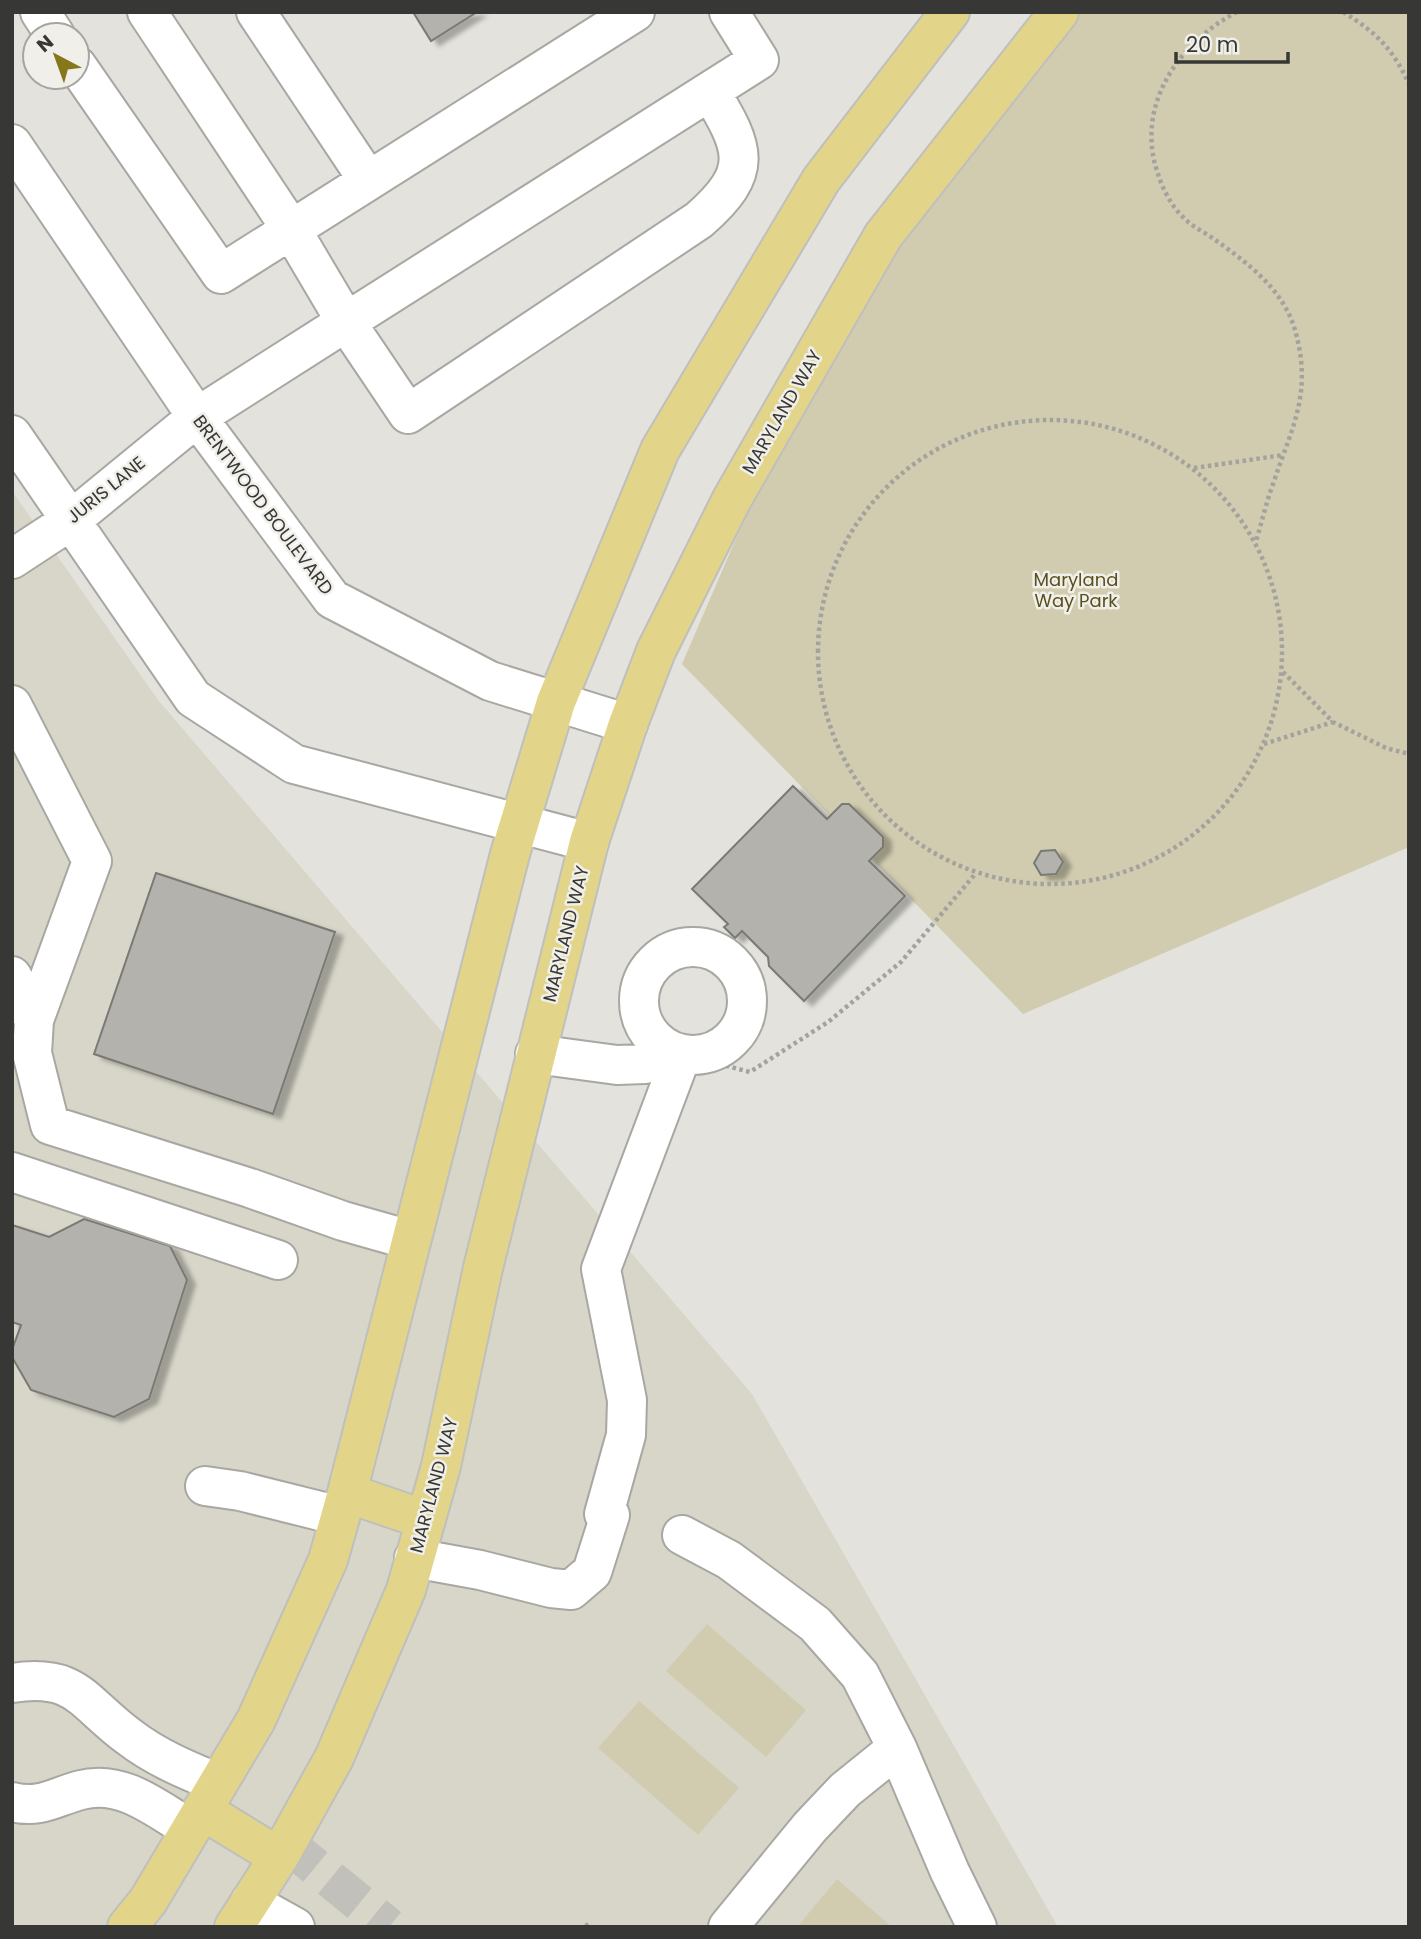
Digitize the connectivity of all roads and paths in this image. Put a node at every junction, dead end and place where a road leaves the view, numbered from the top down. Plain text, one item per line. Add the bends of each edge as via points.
1 (147, 12) edge
2 (256, 12) edge
3 (635, 12) edge
4 (729, 12) edge
5 (950, 12) edge
6 (1059, 12) edge
7 (1237, 12) edge
8 (1343, 12) edge
9 (1409, 84) edge
10 (91, 86) edge
11 (710, 91) junction
12 (12, 144) edge
13 (368, 180) junction
14 (291, 229) junction
15 (346, 322) junction
16 (197, 417) junction
17 (12, 435) edge
18 (1283, 455) junction
19 (1193, 468) junction
20 (70, 521) junction
21 (1256, 541) junction
22 (12, 559) edge
23 (1282, 672) junction
24 (556, 702) junction
25 (12, 705) edge
26 (1333, 722) junction
27 (628, 724) junction
28 (1264, 744) junction
29 (1409, 754) edge
30 (518, 824) junction
31 (589, 842) junction
32 (976, 873) junction
33 (12, 976) edge
34 (34, 1020) junction
35 (535, 1054) junction
36 (684, 1055) junction
37 (12, 1172) edge
38 (411, 1240) junction
39 (278, 1260) dead end
40 (205, 1486) dead end
41 (344, 1504) junction
42 (426, 1520) junction
43 (682, 1535) dead end
44 (414, 1558) junction
45 (12, 1684) edge
46 (897, 1748) junction
47 (12, 1802) edge
48 (204, 1807) junction
49 (279, 1857) junction
50 (242, 1914) edge
51 (127, 1927) edge
52 (295, 1927) edge
53 (728, 1927) edge
54 (977, 1927) edge

1 - 14 street
2 - 13 street
3 - 13 street
4 - 11 street, JURIS LANE via 759,60
5 - 24 main road via 821,180 660,450
6 - 27 main road, MARYLAND WAY via 883,236 732,499 656,651
7 - 18 path via 1199,37 1168,74 1157,96 1152,154 1162,185 1185,220 1264,279 1295,329 1302,391
8 - 9 path via 1381,40
10 - 14 street via 221,274
11 - 15 street, JURIS LANE
11 - 15 street via 737,141 740,161 734,181 720,201 699,220 408,414
12 - 16 street, BRENTWOOD BOULEVARD
13 - 14 street
14 - 15 street
15 - 16 street, JURIS LANE
16 - 20 street, JURIS LANE
16 - 24 street, BRENTWOOD BOULEVARD via 332,599 490,681
17 - 20 street
18 - 19 path
18 - 21 path
19 - 21 path via 1230,503
19 - 32 path via 1135,435 1099,424 1062,420 1009,423 968,435 921,459 878,495 846,541 828,583 817,638 818,677 833,737 850,772 887,818 933,854
20 - 22 street, JURIS LANE
20 - 30 street via 193,698 295,764
21 - 23 path via 1277,597
23 - 26 path
23 - 28 path
24 - 27 street, BRENTWOOD BOULEVARD
24 - 30 main road
25 - 34 street via 92,861
26 - 28 path
26 - 29 path via 1357,736
27 - 31 main road, MARYLAND WAY
28 - 32 path via 1220,810 1158,858 1084,882 1043,884
30 - 31 street
30 - 38 main road
31 - 35 main road, MARYLAND WAY
32 - 36 path via 901,962 791,1047 750,1072
33 - 34 street
34 - 38 street via 32,1053 50,1125
35 - 36 street via 617,1065
35 - 42 main road, MARYLAND WAY
36 - 44 street via 601,1269 628,1421 592,1572 571,1590 562,1590
37 - 39 street
38 - 41 main road
40 - 41 street
41 - 42 main road
41 - 48 main road via 328,1560 256,1720
42 - 44 main road, MARYLAND WAY
43 - 46 street via 729,1560 815,1624 860,1675
44 - 49 main road, MARYLAND WAY via 406,1590 334,1758
45 - 48 street via 59,1682 126,1735 176,1766
46 - 53 street via 845,1790 810,1827
46 - 54 street
47 - 48 street via 47,1804 78,1791 109,1787 140,1799
48 - 49 main road
48 - 51 main road via 148,1901
49 - 50 main road, MARYLAND WAY
50 - 52 street

